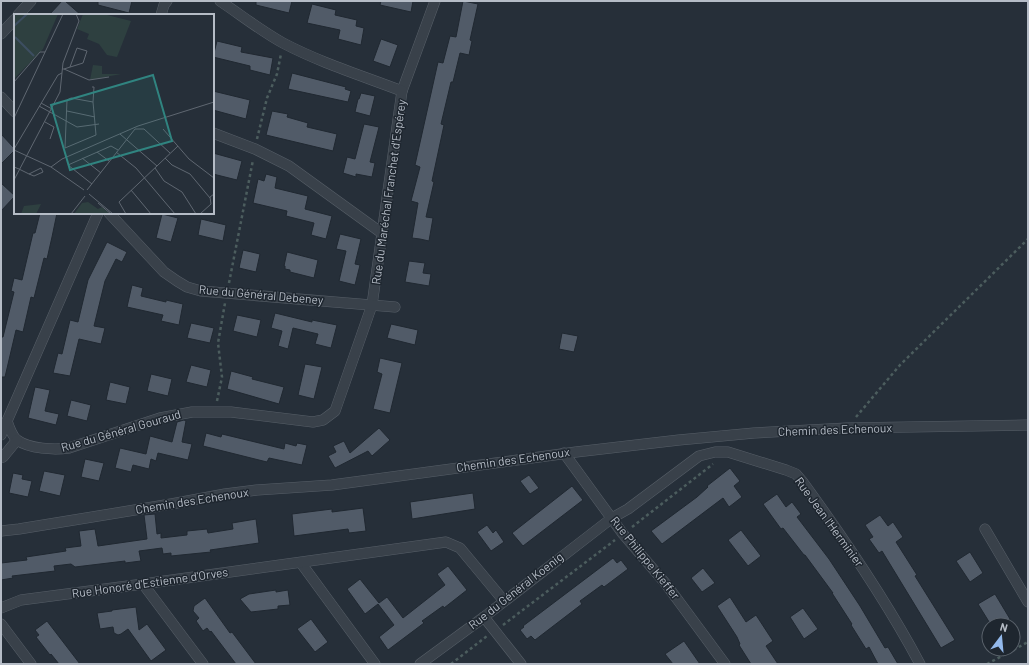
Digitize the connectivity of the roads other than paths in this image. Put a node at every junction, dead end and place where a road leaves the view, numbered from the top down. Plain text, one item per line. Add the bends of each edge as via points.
1 (31, 1) edge
2 (167, 1) edge
3 (220, 1) edge
4 (435, 1) edge
5 (19, 14) edge
6 (162, 14) edge
7 (14, 19) edge
8 (1, 34) edge
9 (402, 91) junction
10 (1, 97) edge
11 (14, 111) edge
12 (214, 133) edge
13 (98, 214) edge
14 (110, 214) edge
15 (383, 234) junction
16 (372, 305) junction
17 (395, 306) dead end
18 (7, 421) junction
19 (1028, 425) edge
20 (1, 435) edge
21 (16, 440) junction
22 (564, 453) junction
23 (1, 456) edge
24 (612, 518) junction
25 (985, 529) dead end
26 (1, 531) edge
27 (301, 563) junction
28 (143, 584) junction
29 (504, 601) junction
30 (1028, 602) edge
31 (1, 608) edge
32 (484, 617) junction
33 (1, 624) edge
34 (31, 664) edge
35 (203, 664) edge
36 (375, 664) edge
37 (420, 664) edge
38 (521, 664) edge
39 (725, 664) edge
40 (920, 664) edge

1 - 5 street
2 - 6 street
3 - 9 street, Rue du Maréchal Franchet d'Espérey via 285,44
4 - 9 street
7 - 8 street
9 - 15 street, Rue du Maréchal Franchet d'Espérey
10 - 11 street
12 - 15 street via 275,158 299,172
13 - 18 street
14 - 16 street, Rue du Général Debeney via 164,272 187,287 201,291
15 - 16 street, Rue du Maréchal Franchet d'Espérey
16 - 17 street, Rue du Général Debeney
16 - 21 street, Rue du Général Gouraud via 338,405 335,411 323,420 313,422 231,412 192,412 57,450 36,447
18 - 20 street
18 - 21 street
19 - 22 street, Chemin des Echenoux via 847,428 754,433
21 - 23 street via 3,457
22 - 24 street, Rue Philippe Kieffer
22 - 26 street, Chemin des Echenoux via 332,485 225,494
24 - 29 street, Rue du Général Koenig
24 - 39 street, Rue Philippe Kieffer via 666,584
24 - 40 street, Rue Jean l'Herminier via 699,456 715,452 728,452 796,474 856,557
25 - 30 street
27 - 28 street, Rue Honoré d'Estienne d'Orves
27 - 29 street, Rue Honoré d'Estienne d'Orves via 446,542 460,548
27 - 36 street
28 - 31 street, Rue Honoré d'Estienne d'Orves via 21,600
28 - 35 street
29 - 32 street, Rue du Général Koenig
32 - 37 street, Rue du Général Koenig
32 - 38 street
33 - 34 street

